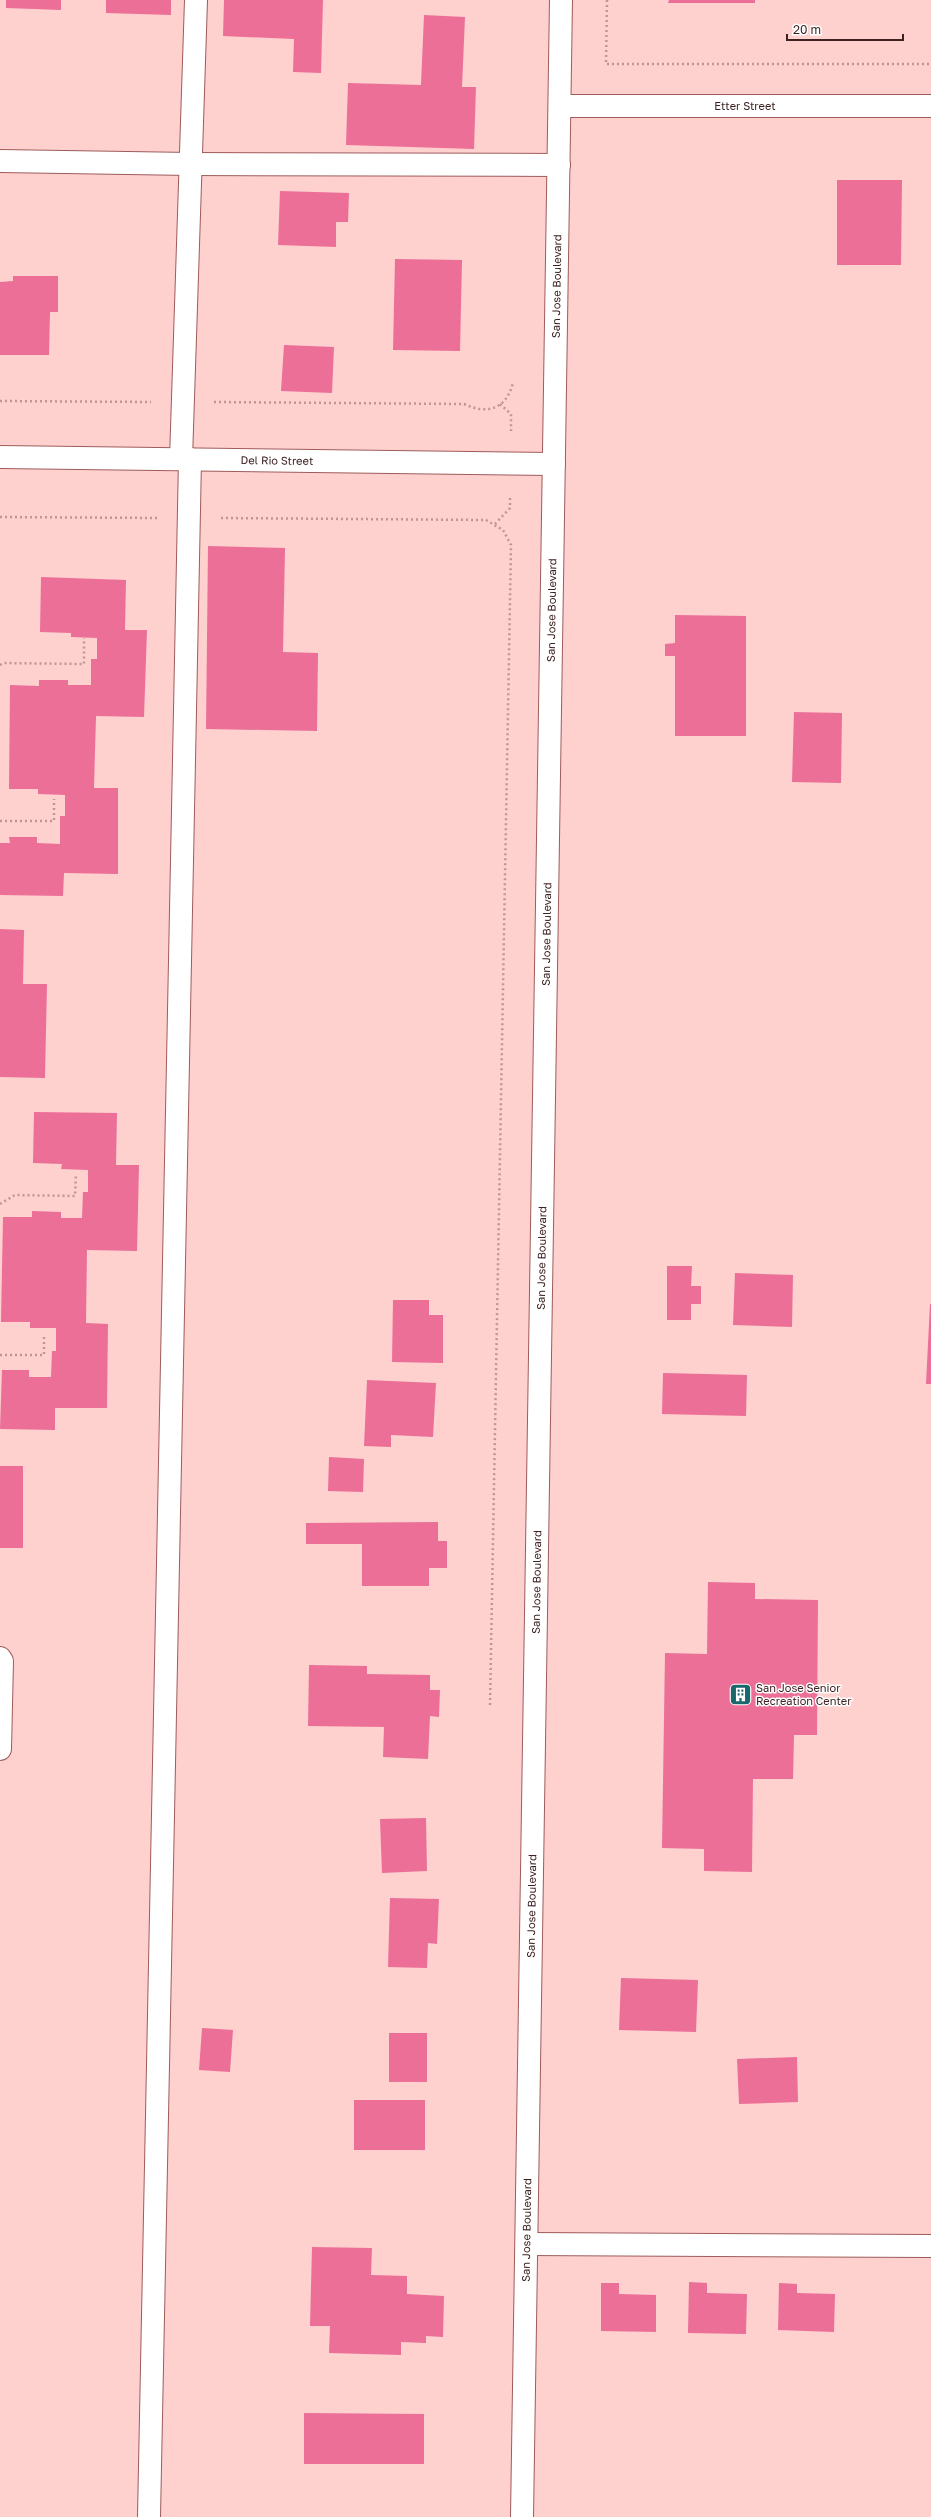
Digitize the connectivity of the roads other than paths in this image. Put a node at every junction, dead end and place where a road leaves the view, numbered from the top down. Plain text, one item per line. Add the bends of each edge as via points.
1 (196, 0) edge
2 (561, 0) edge
3 (560, 106) junction
4 (931, 106) edge
5 (0, 161) edge
6 (191, 164) junction
7 (559, 165) junction
8 (0, 457) edge
9 (185, 459) junction
10 (554, 464) junction
11 (0, 1658) edge
12 (0, 1748) edge
13 (527, 2244) junction
14 (931, 2246) edge
15 (149, 2517) edge
16 (522, 2517) edge

1 - 6 street
2 - 3 street, San Jose Boulevard
3 - 4 street, Etter Street
3 - 7 street, San Jose Boulevard
5 - 6 street
6 - 7 street
6 - 9 street via 183,402
7 - 10 street, San Jose Boulevard
8 - 9 street, Del Rio Street
9 - 10 street, Del Rio Street
9 - 15 street via 188,518
10 - 13 street, San Jose Boulevard
11 - 12 street
13 - 14 street
13 - 16 street, San Jose Boulevard

